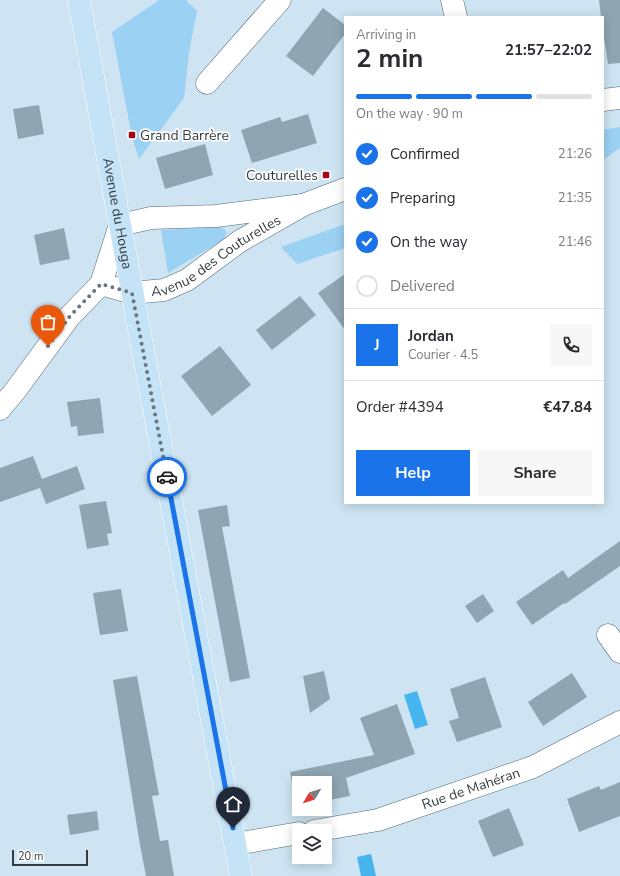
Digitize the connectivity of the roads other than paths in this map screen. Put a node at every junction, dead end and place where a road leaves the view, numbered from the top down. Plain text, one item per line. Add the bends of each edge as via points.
1 (79, 0) edge
2 (280, 0) edge
3 (452, 0) edge
4 (456, 16) edge
5 (207, 83) dead end
6 (620, 98) edge
7 (604, 100) edge
8 (344, 189) edge
9 (303, 205) junction
10 (120, 225) junction
11 (101, 284) junction
12 (132, 293) junction
13 (0, 409) edge
14 (620, 722) edge
15 (332, 828) edge
16 (292, 834) edge
17 (236, 844) junction
18 (241, 876) edge

1 - 10 main road, Avenue du Houga
2 - 5 street
3 - 4 street
6 - 7 street
8 - 9 street, Avenue des Couturelles
9 - 10 street, Avenue des Couturelles via 216,216 151,218
9 - 12 street, Avenue des Couturelles via 240,241 187,280 164,290
10 - 11 street
10 - 12 main road, Avenue du Houga
11 - 12 street, Avenue des Couturelles
11 - 13 street via 70,316
12 - 17 main road, Avenue du Houga
14 - 15 street, Rue de Mahéran via 533,767 378,820
16 - 17 street
17 - 18 main road, Avenue du Houga

